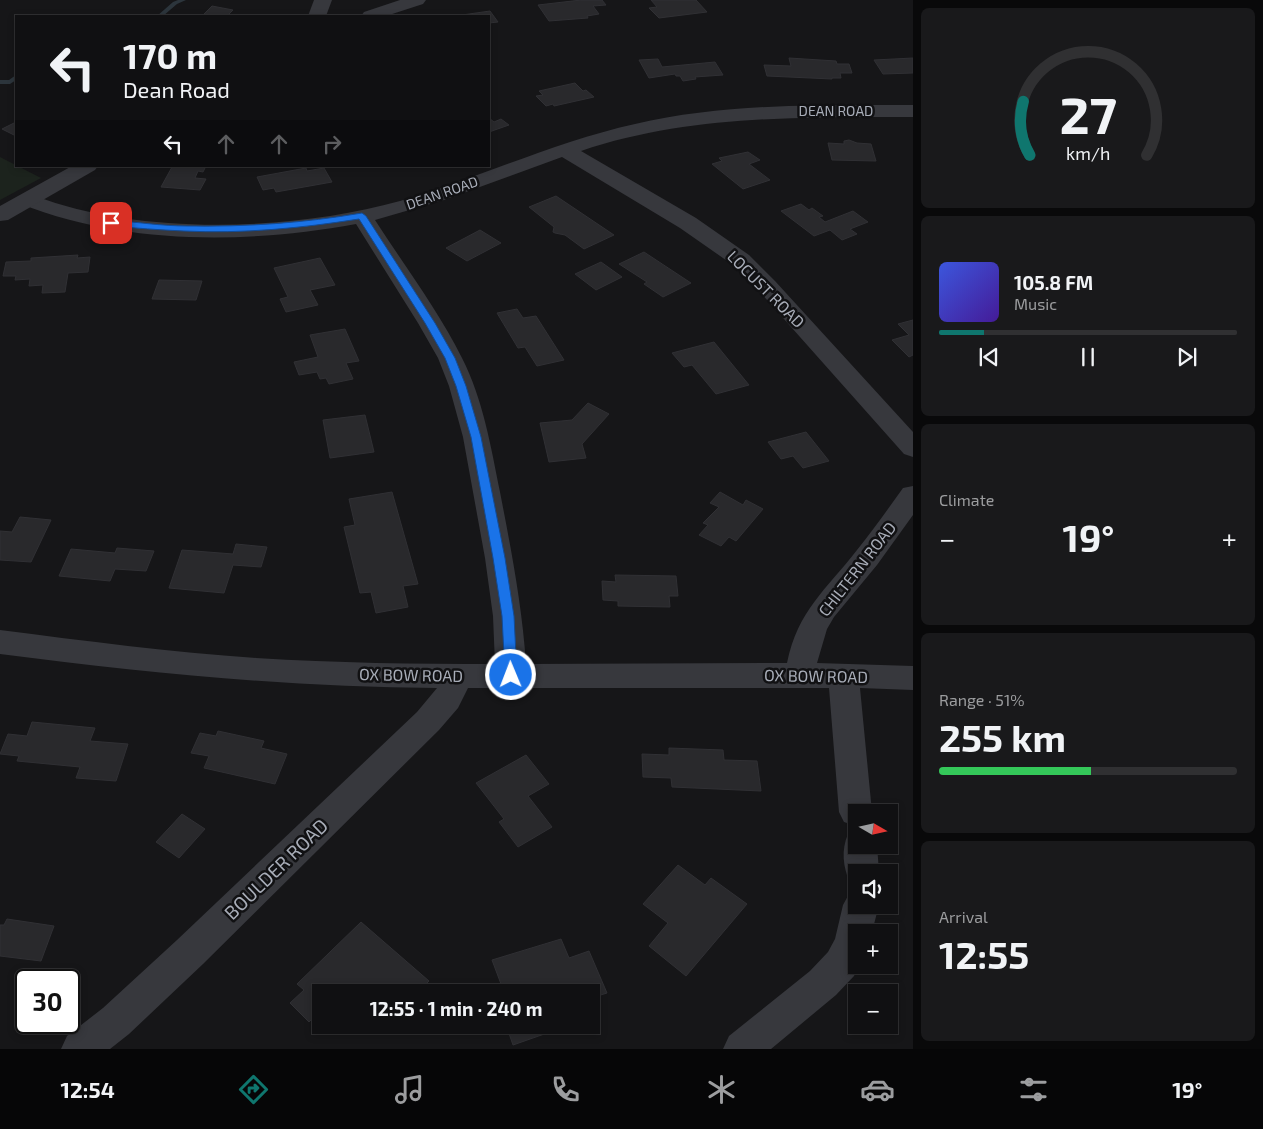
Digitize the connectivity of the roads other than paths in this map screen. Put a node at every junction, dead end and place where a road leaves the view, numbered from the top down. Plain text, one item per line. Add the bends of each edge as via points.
1 (323, 0) edge
2 (417, 0) edge
3 (317, 15) edge
4 (373, 15) edge
5 (913, 111) edge
6 (565, 150) junction
7 (86, 167) edge
8 (28, 200) junction
9 (0, 215) edge
10 (362, 216) junction
11 (913, 448) edge
12 (913, 495) edge
13 (0, 642) edge
14 (511, 675) junction
15 (800, 675) junction
16 (459, 676) junction
17 (843, 676) junction
18 (913, 678) edge
19 (855, 804) edge
20 (859, 914) edge
21 (80, 1049) edge
22 (742, 1049) edge

1 - 3 street
2 - 4 street
5 - 6 street, DEAN ROAD via 702,117 634,130
6 - 10 street, DEAN ROAD via 408,205
6 - 11 street, LOCUST ROAD via 688,223 741,260
7 - 8 street
8 - 9 street
8 - 10 street, DEAN ROAD via 83,218 185,229 275,227
10 - 14 street via 434,329 461,386 476,437 499,558 509,623
12 - 15 street, CHILTERN ROAD via 813,626
13 - 16 street, OX BOW ROAD via 193,665 341,674
14 - 15 street, OX BOW ROAD
14 - 16 street, OX BOW ROAD
15 - 17 street, OX BOW ROAD
16 - 21 street, BOULDER ROAD via 447,699 428,721 178,964
17 - 18 street, OX BOW ROAD
17 - 19 street
20 - 22 street via 852,942 841,964 823,983

